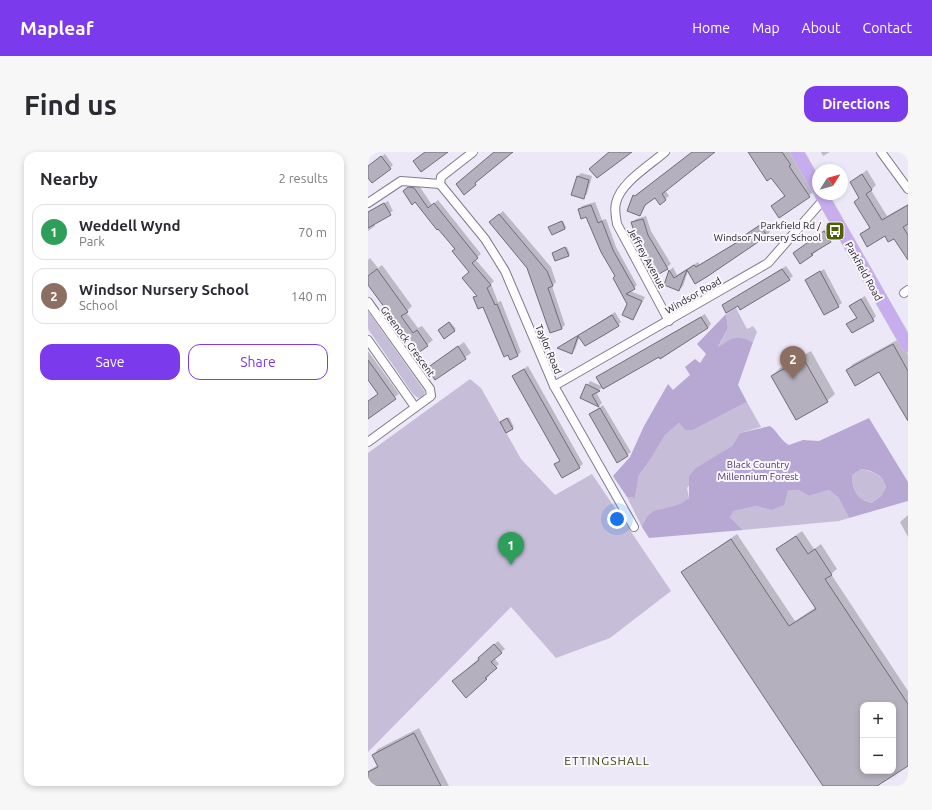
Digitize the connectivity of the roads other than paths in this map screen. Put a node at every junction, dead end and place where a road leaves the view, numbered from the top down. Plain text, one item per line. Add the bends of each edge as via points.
1 (473, 152) edge
2 (665, 152) edge
3 (797, 152) edge
4 (881, 152) edge
5 (812, 178) edge
6 (440, 184) junction
7 (908, 189) edge
8 (816, 200) edge
9 (824, 200) edge
10 (368, 202) edge
11 (368, 302) edge
12 (669, 321) junction
13 (368, 340) edge
14 (908, 346) edge
15 (554, 386) junction
16 (415, 407) junction
17 (368, 442) edge
18 (634, 527) dead end

1 - 6 street via 441,177
2 - 12 street, Jeffrey Avenue via 622,188 615,210 617,224
3 - 5 main road, Parkfield Road
4 - 7 street
6 - 10 street via 402,181
6 - 15 street, Taylor Road via 485,239 505,271
8 - 12 street, Windsor Road via 768,262
9 - 14 main road, Parkfield Road
11 - 16 street, Greenock Crescent via 430,389 431,396
12 - 15 street, Windsor Road
13 - 16 street
15 - 18 street, Taylor Road
16 - 17 street, Greenock Crescent

